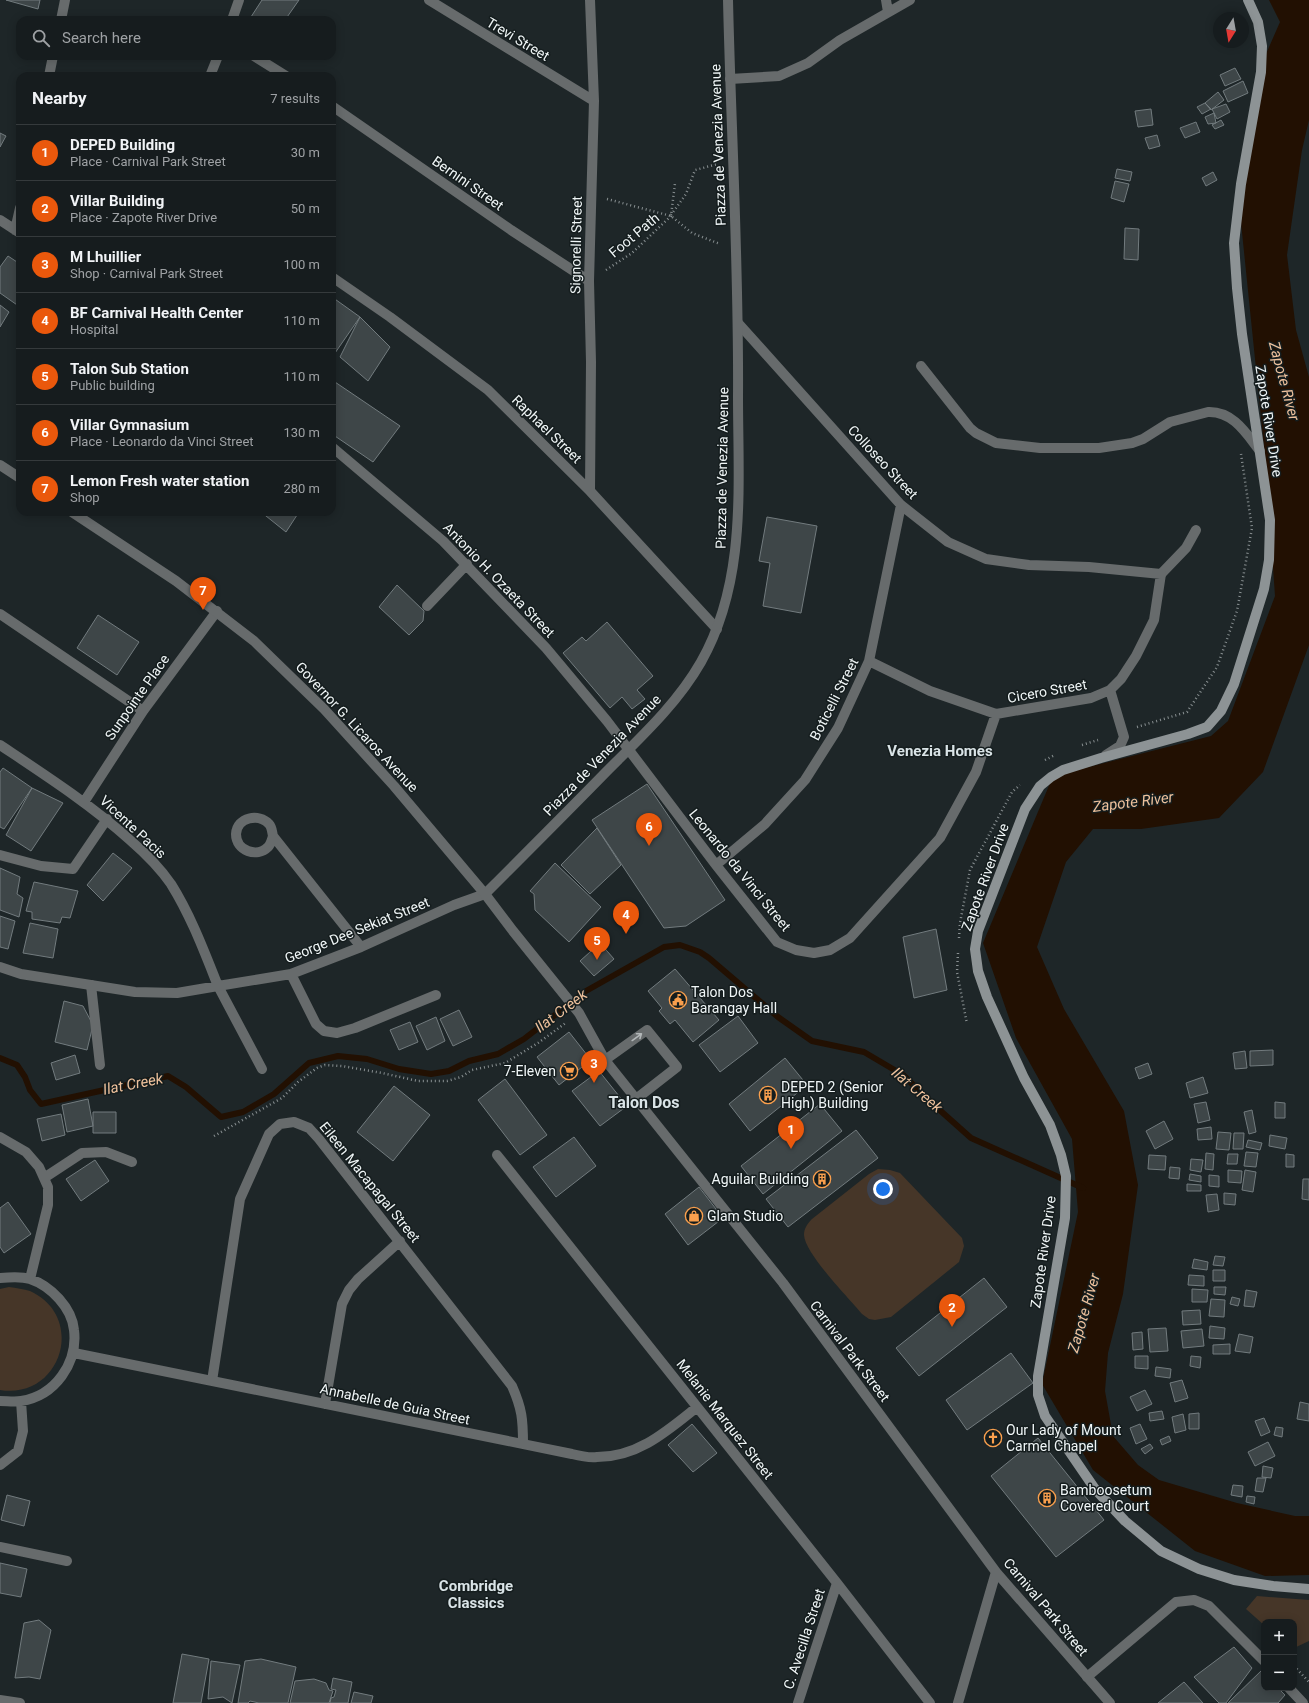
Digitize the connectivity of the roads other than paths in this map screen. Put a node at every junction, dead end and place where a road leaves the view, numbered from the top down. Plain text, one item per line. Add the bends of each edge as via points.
1 (65, 0) edge
2 (239, 0) edge
3 (590, 0) edge
4 (728, 0) edge
5 (886, 0) edge
6 (910, 0) edge
7 (1248, 0) edge
8 (433, 1) edge
9 (888, 12) junction
10 (62, 16) edge
11 (233, 16) edge
12 (52, 60) edge
13 (216, 60) edge
14 (260, 60) edge
15 (50, 72) edge
16 (212, 72) edge
17 (280, 72) edge
18 (730, 79) junction
19 (594, 101) junction
20 (336, 109) edge
21 (0, 220) edge
22 (16, 231) edge
23 (336, 280) edge
24 (588, 281) junction
25 (738, 323) junction
26 (921, 366) dead end
27 (336, 450) edge
28 (1260, 451) junction
29 (0, 465) edge
30 (16, 475) edge
31 (590, 491) junction
32 (902, 505) junction
33 (78, 516) edge
34 (1196, 530) dead end
35 (467, 564) junction
36 (1161, 574) junction
37 (427, 606) dead end
38 (217, 611) junction
39 (0, 614) edge
40 (717, 629) junction
41 (869, 661) junction
42 (1110, 690) junction
43 (143, 711) junction
44 (996, 714) junction
45 (0, 745) edge
46 (629, 750) junction
47 (1101, 758) junction
48 (84, 802) junction
49 (106, 819) junction
50 (273, 836) dead end
51 (0, 855) edge
52 (716, 865) junction
53 (485, 894) junction
54 (361, 947) junction
55 (0, 967) edge
56 (291, 974) junction
57 (91, 985) junction
58 (218, 986) junction
59 (436, 995) dead end
60 (577, 1011) joint
61 (605, 1060) junction
62 (100, 1065) dead end
63 (262, 1069) dead end
64 (636, 1099) junction
65 (0, 1137) edge
66 (497, 1155) dead end
67 (132, 1162) dead end
68 (44, 1178) junction
69 (400, 1241) junction
70 (0, 1278) edge
71 (30, 1279) junction
72 (74, 1352) junction
73 (212, 1381) junction
74 (0, 1401) edge
75 (21, 1401) junction
76 (325, 1404) junction
77 (698, 1407) junction
78 (523, 1444) junction
79 (0, 1465) edge
80 (0, 1547) edge
81 (67, 1562) dead end
82 (996, 1572) junction
83 (837, 1583) junction
84 (1309, 1589) edge
85 (1261, 1658) edge
86 (1088, 1677) junction
87 (1292, 1691) edge
88 (0, 1700) edge
89 (20, 1703) edge
90 (798, 1703) edge
91 (930, 1703) edge
92 (958, 1703) edge
93 (1110, 1703) edge
94 (1303, 1703) edge

1 - 10 street
2 - 11 street
3 - 19 street, Signorelli Street
4 - 18 street, Piazza de Venezia Avenue
5 - 9 street
6 - 9 street
7 - 28 main road, Zapote River Drive via 1258,22 1262,46 1261,72 1241,184 1234,243 1242,334
8 - 19 street, Trevi Street
9 - 18 street via 840,40 808,63 779,76
12 - 15 street
13 - 16 street
14 - 17 street
18 - 25 street, Piazza de Venezia Avenue
19 - 24 street, Signorelli Street
20 - 24 street, Bernini Street
21 - 22 street
23 - 31 street, Raphael Street via 488,390
24 - 31 street, Signorelli Street via 591,362
25 - 32 street, Colloseo Street
25 - 40 street, Piazza de Venezia Avenue via 737,533 730,586
26 - 28 street via 970,428 996,443 1040,448 1121,446 1143,438 1170,422 1214,411 1231,418
27 - 35 street, Antonio H. Ozaeta Street
28 - 47 main road, Zapote River Drive via 1270,520 1269,560 1264,590 1244,656 1221,711 1207,726 1188,734
29 - 30 street
31 - 40 street, Raphael Street
32 - 36 street, Colloseo Street via 948,542 986,559 1029,565 1089,567
32 - 41 street, Boticelli Street
33 - 38 street, Governor G. Licaros Avenue
34 - 36 street via 1186,548
35 - 37 street
35 - 46 street, Antonio H. Ozaeta Street via 546,648
36 - 42 street, Cicero Street via 1154,620 1136,656 1121,679
38 - 43 street, Sunpointe Place
38 - 53 street, Governor G. Licaros Avenue via 254,641 324,709 394,786
39 - 43 street
40 - 46 street, Piazza de Venezia Avenue via 679,696
41 - 44 street, Cicero Street via 930,691
41 - 52 street, Boticelli Street via 838,728 805,780 765,824
42 - 44 street, Cicero Street via 1091,698
42 - 47 street, Zapote River Drive via 1124,737 1120,746
43 - 48 street, Sunpointe Place
44 - 52 street, Leonardo da Vinci Street via 976,772 940,838 850,938 830,950 814,953 796,950 777,942
45 - 48 street, Vicente Pacis
46 - 52 street, Leonardo da Vinci Street
46 - 53 street, Piazza de Venezia Avenue
47 - 84 main road, Zapote River Drive via 1051,776 1032,796 978,931 975,949 980,978 987,997 1024,1078 1050,1125 1066,1176 1065,1218 1038,1376 1038,1396 1045,1416 1095,1489 1125,1521 1161,1551 1199,1569 1234,1580
48 - 49 street, Vicente Pacis
49 - 51 street via 73,869 41,866
49 - 58 street, Vicente Pacis via 146,854 170,883 193,924
50 - 54 street
53 - 54 street, George Dee Sekiat Street via 454,905
53 - 60 street, Governor G. Licaros Avenue
54 - 56 street, George Dee Sekiat Street
55 - 57 street, George Dee Sekiat Street via 21,974
56 - 58 street, George Dee Sekiat Street
56 - 59 street via 316,1024 324,1031 337,1033
57 - 58 street, George Dee Sekiat Street via 136,992 177,992
57 - 62 street
58 - 63 street, Vicente Pacis
60 - 61 street, Carnival Park Street
61 - 64 street, Carnival Park Street
61 -> 64 street via 647,1030 677,1067
64 - 82 street, Carnival Park Street via 783,1283
65 - 68 street via 26,1152 39,1167
66 - 77 street, Melanie Marquez Street
67 - 68 street via 106,1152 82,1153
68 - 71 street via 48,1187 48,1205
69 - 73 street, Eileen Macapagal Street via 309,1128 294,1122 280,1124 269,1134 240,1199
69 - 76 street via 358,1279 342,1304
69 - 78 street, Eileen Macapagal Street via 512,1386 520,1405
70 - 71 street via 12,1276
71 - 72 street via 51,1290 66,1308 74,1329
72 - 73 street, Annabelle de Guia Street
72 - 75 street via 67,1370 55,1385 39,1396
73 - 76 street, Annabelle de Guia Street
74 - 75 street
75 - 79 street via 23,1431 18,1451
76 - 78 street, Annabelle de Guia Street
77 - 78 street, Annabelle de Guia Street via 658,1438 619,1456 595,1458
77 - 83 street, Melanie Marquez Street
80 - 81 street
82 - 86 street, Carnival Park Street
82 - 92 street
83 - 90 street, C. Avecilla Street
83 - 91 street, Melanie Marquez Street
85 - 86 street via 1209,1606 1194,1600 1182,1601 1176,1602
86 - 93 street, Carnival Park Street
87 - 94 street
88 - 89 street

